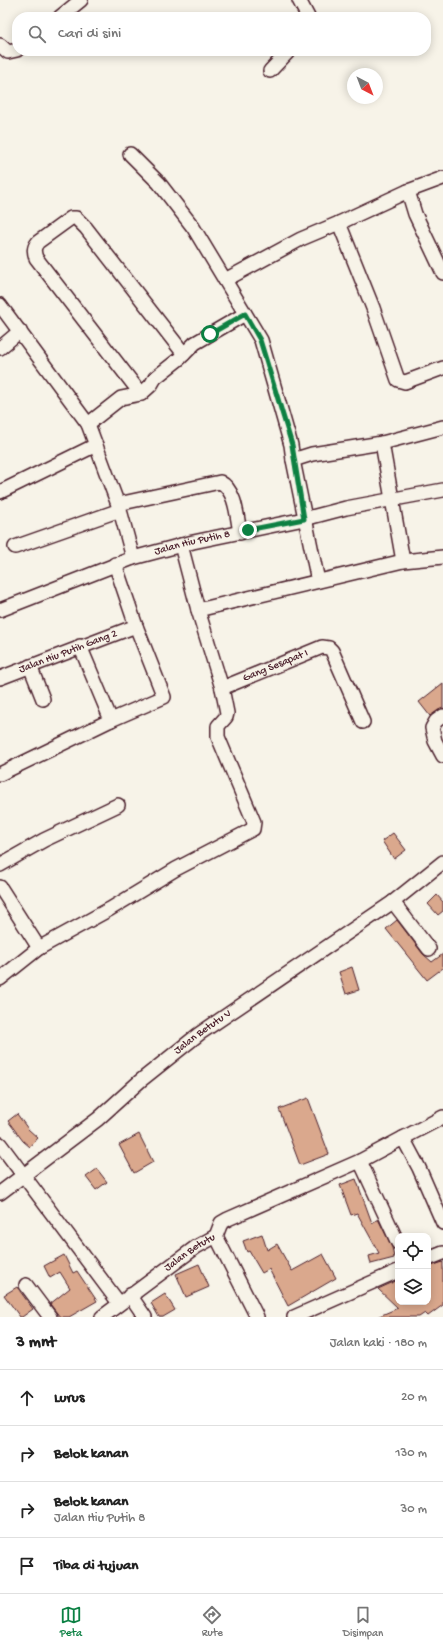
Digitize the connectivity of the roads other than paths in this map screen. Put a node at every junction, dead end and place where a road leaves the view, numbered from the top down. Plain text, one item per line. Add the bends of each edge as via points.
1 (81, 0) edge
2 (299, 0) edge
3 (66, 12) edge
4 (305, 12) edge
5 (0, 45) edge
6 (12, 51) edge
7 (284, 56) edge
8 (270, 71) dead end
9 (130, 154) dead end
10 (443, 178) edge
11 (408, 191) junction
12 (338, 223) junction
13 (443, 273) edge
14 (225, 280) junction
15 (0, 305) edge
16 (245, 314) junction
17 (20, 331) junction
18 (0, 348) edge
19 (184, 354) junction
20 (443, 368) edge
21 (142, 394) junction
22 (88, 424) junction
23 (443, 427) edge
24 (382, 443) junction
25 (96, 445) junction
26 (293, 460) junction
27 (443, 490) edge
28 (0, 492) edge
29 (392, 498) junction
30 (119, 507) junction
31 (304, 519) junction
32 (240, 533) junction
33 (181, 545) junction
34 (15, 547) dead end
35 (443, 557) edge
36 (133, 558) junction
37 (403, 562) junction
38 (115, 564) junction
39 (318, 581) junction
40 (0, 610) edge
41 (198, 610) junction
42 (136, 626) junction
43 (80, 646) junction
44 (30, 666) junction
45 (0, 678) edge
46 (222, 688) junction
47 (43, 699) dead end
48 (443, 716) edge
49 (111, 720) junction
50 (363, 722) dead end
51 (443, 756) edge
52 (0, 774) edge
53 (118, 805) dead end
54 (443, 862) edge
55 (0, 866) edge
56 (0, 887) edge
57 (393, 902) junction
58 (39, 948) junction
59 (428, 949) dead end
60 (0, 979) edge
61 (443, 1117) edge
62 (403, 1138) junction
63 (0, 1144) edge
64 (360, 1161) junction
65 (24, 1176) junction
66 (0, 1193) edge
67 (443, 1223) edge
68 (216, 1236) junction
69 (395, 1237) edge
70 (443, 1252) edge
71 (431, 1258) edge
72 (395, 1272) edge
73 (26, 1285) dead end
74 (124, 1299) junction
75 (50, 1317) edge
76 (102, 1317) edge
77 (146, 1317) edge
78 (257, 1317) edge
79 (294, 1317) edge

1 - 3 street
2 - 4 street
5 - 6 street via 8,52
7 - 8 street
9 - 14 street via 159,182 193,227
10 - 11 street
11 - 12 street
11 - 13 street via 415,214
12 - 14 street via 301,239
12 - 20 street via 398,380 405,382
14 - 16 street
15 - 17 street
16 - 19 street via 195,343
16 - 26 street via 260,340 292,445
17 - 18 street
17 - 22 street
19 - 21 street via 155,378
19 - 21 street via 76,218 71,218 38,242 34,246 36,258
21 - 22 street via 120,398
22 - 25 street
23 - 24 street
24 - 26 street via 312,454
24 - 29 street
25 - 28 street
25 - 30 street
26 - 31 street
27 - 29 street, Jalan Hiu Putih 8
29 - 31 street, Jalan Hiu Putih 8
29 - 37 street
30 - 32 street via 220,482 226,485 233,499
30 - 34 street
30 - 36 street
31 - 32 street, Jalan Hiu Putih 8
31 - 39 street
32 - 33 street, Jalan Hiu Putih 8
33 - 36 street, Jalan Hiu Putih 8
33 - 41 street
35 - 37 street
36 - 38 street, Jalan Hiu Putih 8
37 - 39 street
38 - 40 street, Jalan Hiu Putih 8
38 - 42 street
39 - 41 street
41 - 46 street
42 - 43 street, Jalan Hiu Putih Gang 2
42 - 49 street via 164,697
43 - 44 street, Jalan Hiu Putih Gang 2
43 - 49 street
44 - 45 street, Jalan Hiu Putih Gang 2
44 - 47 street
46 - 50 street, Gang Sesapat I via 322,647 329,648
46 - 58 street via 227,713 218,726 218,737 254,822 253,829 176,869
48 - 51 street via 436,720 432,728
49 - 52 street
53 - 55 street via 44,840
54 - 57 street, Jalan Betutu V
56 - 58 street
57 - 59 street
57 - 65 street, Jalan Betutu V via 199,1034 140,1081 98,1119
58 - 60 street
61 - 62 street
62 - 64 street
62 - 67 street
63 - 65 street
64 - 68 street via 228,1219 222,1223
64 - 69 street
65 - 66 street, Jalan Betutu V
65 - 74 street
68 - 74 street, Jalan Betutu
68 - 78 street, Jalan Betutu
70 - 71 street
72 - 79 street
73 - 75 street
74 - 76 street, Jalan Betutu
74 - 77 street

